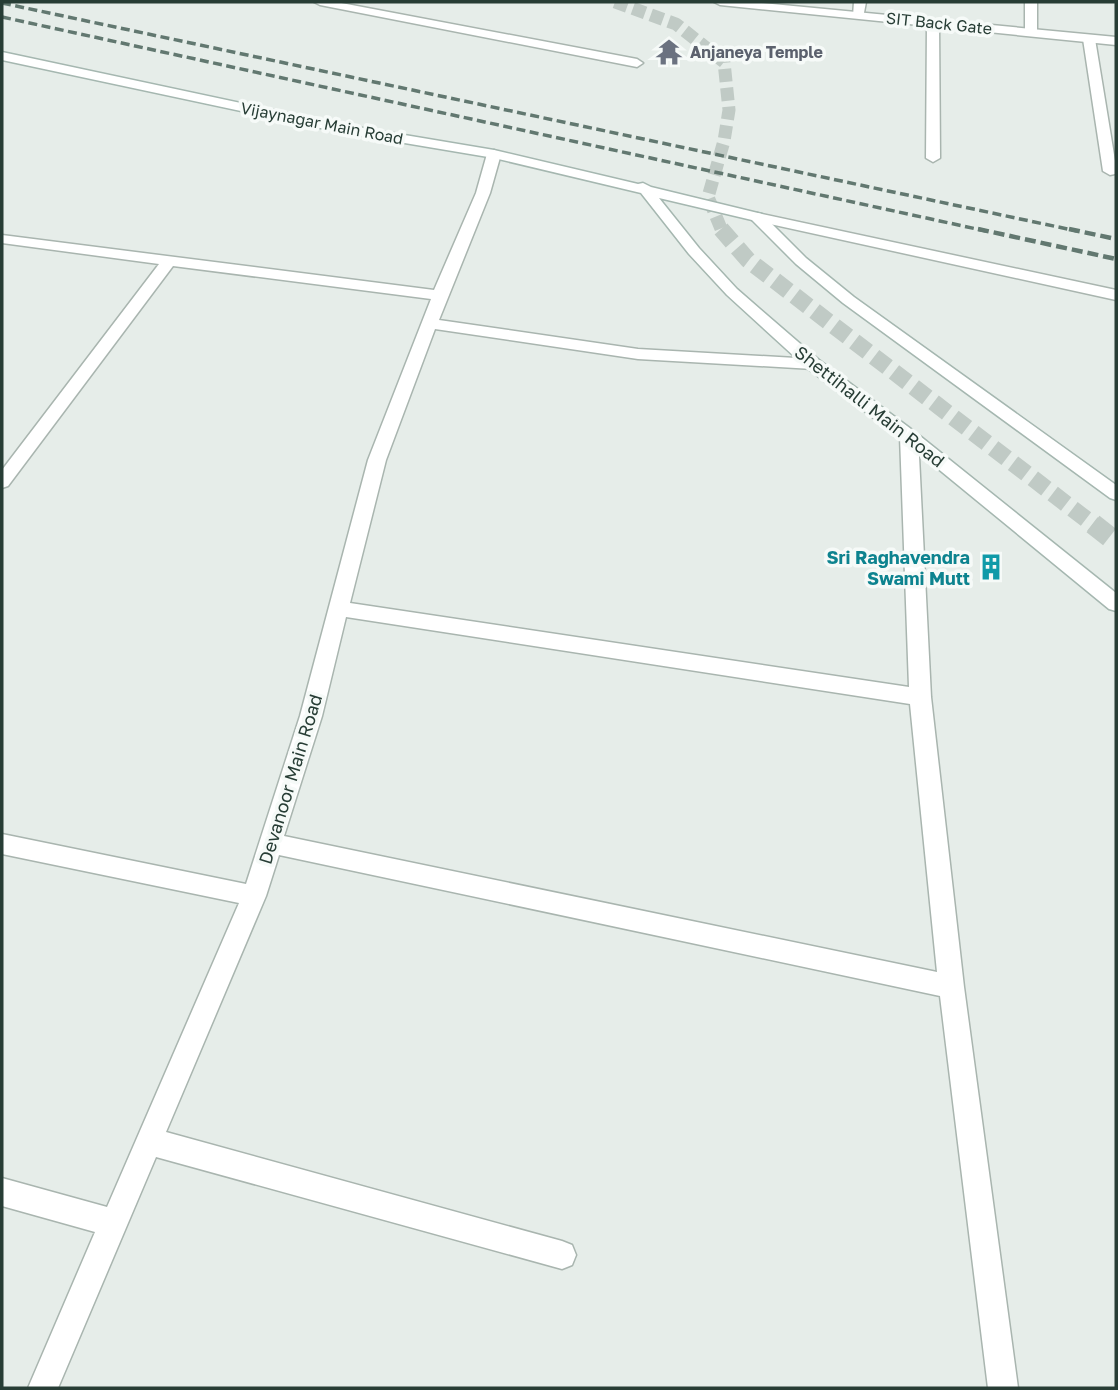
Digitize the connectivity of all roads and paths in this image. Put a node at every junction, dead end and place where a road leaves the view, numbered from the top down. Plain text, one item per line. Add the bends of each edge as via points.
1 (320, 2) edge
2 (720, 2) edge
3 (860, 2) edge
4 (1031, 2) edge
5 (859, 16) junction
6 (933, 23) junction
7 (1031, 32) junction
8 (1089, 39) junction
9 (1116, 41) edge
10 (2, 57) edge
11 (637, 63) dead end
12 (494, 154) junction
13 (933, 158) dead end
14 (1110, 171) dead end
15 (643, 187) junction
16 (757, 217) junction
17 (4, 242) edge
18 (169, 261) junction
19 (1116, 295) edge
20 (440, 296) junction
21 (430, 323) junction
22 (813, 364) junction
23 (909, 436) junction
24 (2, 482) edge
25 (1116, 494) edge
26 (1116, 604) edge
27 (339, 608) junction
28 (920, 697) junction
29 (270, 843) junction
30 (2, 844) edge
31 (254, 896) junction
32 (951, 987) junction
33 (149, 1141) junction
34 (2, 1192) edge
35 (114, 1223) junction
36 (562, 1255) dead end
37 (43, 1388) edge
38 (1003, 1388) edge

1 - 11 street
2 - 5 street, SIT Back Gate
3 - 5 street
4 - 7 street
5 - 6 street, SIT Back Gate
6 - 7 street, SIT Back Gate
6 - 13 street
7 - 8 street, SIT Back Gate
8 - 9 street, SIT Back Gate
8 - 14 street
10 - 12 street, Vijaynagar Main Road via 339,128
12 - 15 street, Vijaynagar Main Road
12 - 20 street, Devanoor Main Road
15 - 16 street, Vijaynagar Main Road
15 - 22 street, Shettihalli Main Road via 732,292
16 - 19 street, Vijaynagar Main Road
16 - 25 street via 829,285
17 - 18 street
18 - 20 street
18 - 24 street
20 - 21 street, Devanoor Main Road
21 - 22 street via 638,354
21 - 27 street, Devanoor Main Road via 377,460
22 - 23 street, Shettihalli Main Road
23 - 26 street, Shettihalli Main Road
23 - 28 street
27 - 28 street
27 - 29 street, Devanoor Main Road via 311,716
28 - 32 street
29 - 31 street, Devanoor Main Road
29 - 32 street
30 - 31 street
31 - 33 street, Devanoor Main Road
32 - 38 street
33 - 35 street, Devanoor Main Road
33 - 36 street
34 - 35 street
35 - 37 street, Devanoor Main Road

